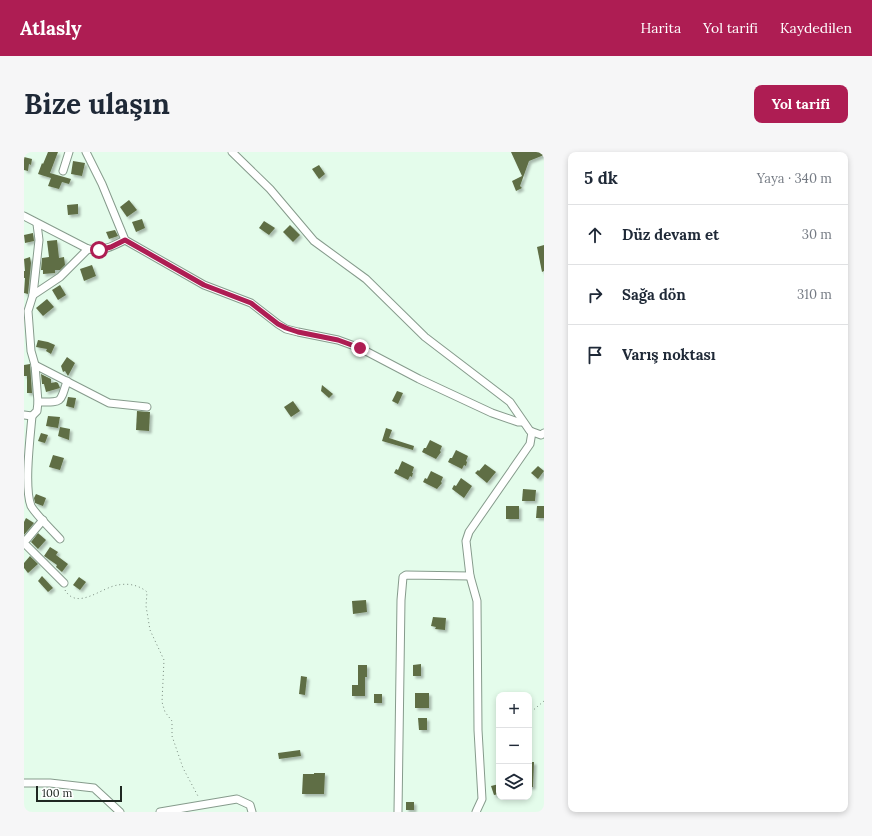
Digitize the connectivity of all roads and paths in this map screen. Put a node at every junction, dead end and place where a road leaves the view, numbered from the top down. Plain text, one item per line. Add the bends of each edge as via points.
1 (69, 152) edge
2 (86, 152) edge
3 (232, 152) edge
4 (63, 171) dead end
5 (24, 216) edge
6 (38, 224) junction
7 (125, 240) junction
8 (88, 249) junction
9 (33, 295) junction
10 (28, 350) edge
11 (35, 365) junction
12 (67, 382) junction
13 (38, 402) junction
14 (147, 407) dead end
15 (24, 415) edge
16 (32, 416) junction
17 (523, 422) junction
18 (532, 432) junction
19 (543, 434) edge
20 (530, 444) junction
21 (43, 520) junction
22 (60, 539) dead end
23 (24, 542) edge
24 (470, 576) junction
25 (64, 583) joint
26 (544, 701) edge
27 (532, 711) edge
28 (24, 783) edge
29 (203, 805) junction
30 (251, 808) edge
31 (120, 812) edge
32 (160, 812) edge
33 (398, 812) edge
34 (476, 812) edge

1 - 4 street
2 - 7 street
3 - 17 street via 270,189 314,242 366,279 425,337 510,402
5 - 6 street
6 - 8 street
6 - 9 street via 39,240
7 - 8 street via 99,250
7 - 17 street via 204,285 251,303 286,328 360,348 492,413
8 - 9 street via 60,276
9 - 10 street via 28,311
10 - 11 street
11 - 12 street
11 - 13 street
12 - 13 street via 62,399 57,402
12 - 14 street via 109,403
13 - 16 street via 37,412
15 - 16 street
16 - 21 street via 28,453 28,497 32,507
17 - 18 street
18 - 19 street
18 - 20 street
19 - 20 street
20 - 24 street via 469,532 466,541
21 - 22 street
21 - 23 street
23 - 25 street
24 - 33 street via 403,577
24 - 34 street via 477,601 478,730 482,799
25 - 29 path via 65,591 71,597 80,599 117,585 134,584 147,592 146,606 150,630 164,660 162,702 165,712 172,721 172,736 183,768
26 - 27 path
28 - 31 street via 50,782 94,788
29 - 30 street via 237,799
29 - 32 street

